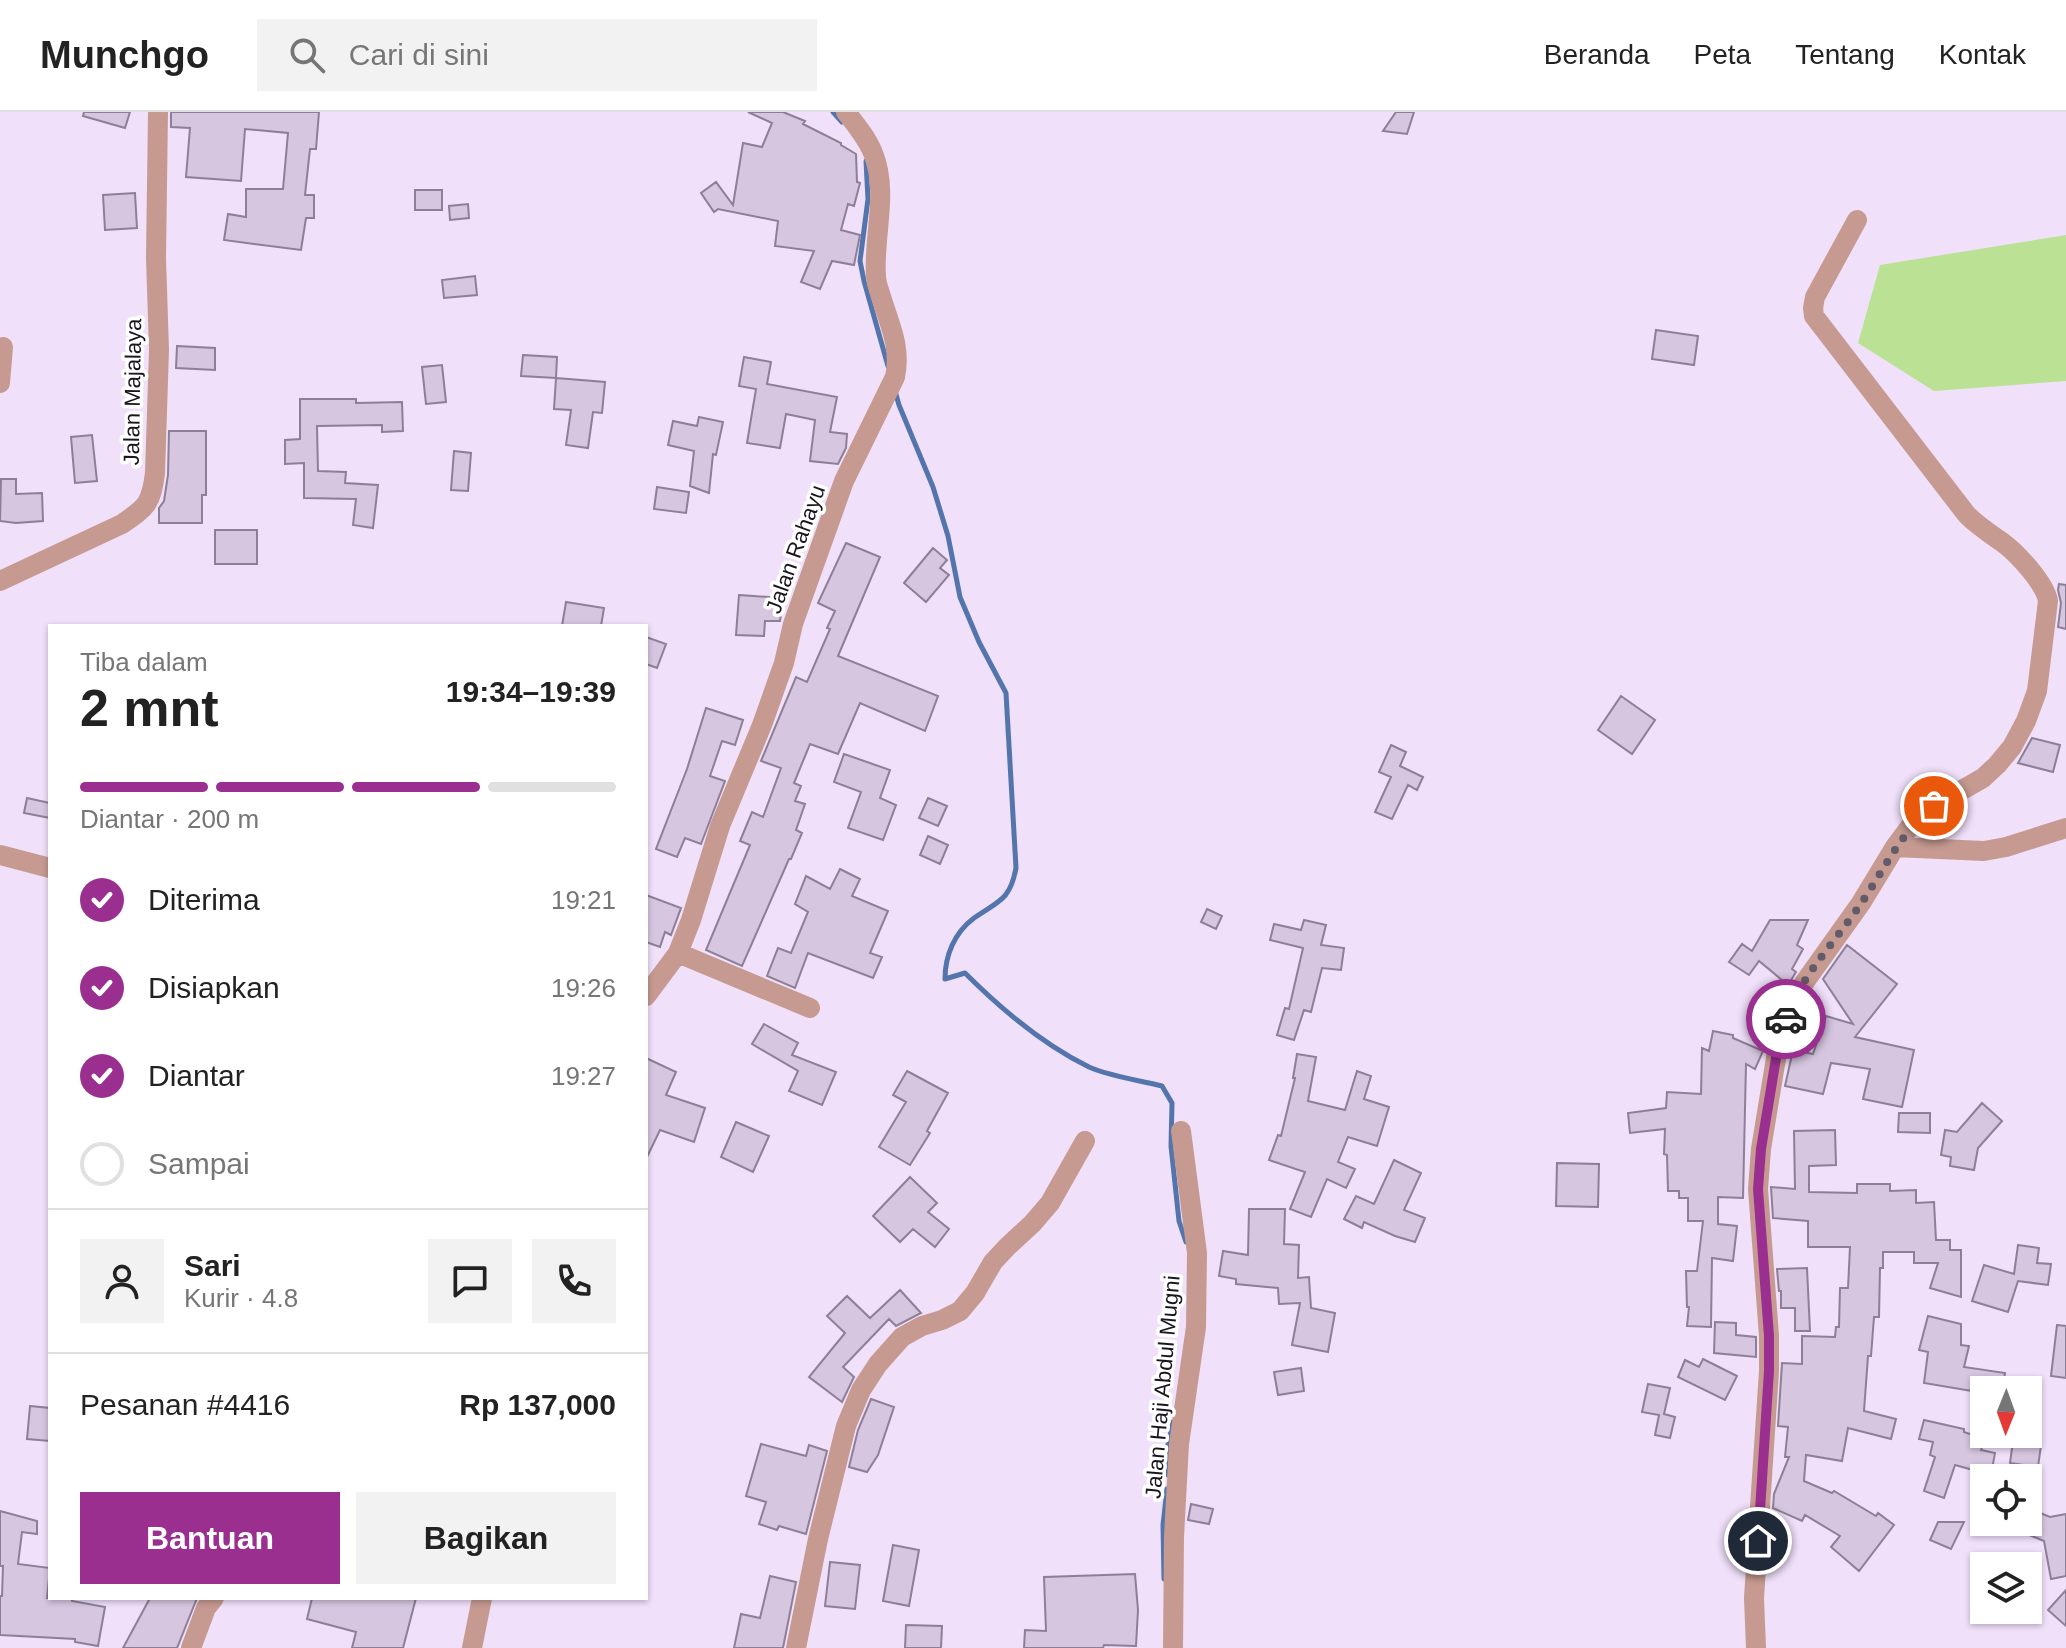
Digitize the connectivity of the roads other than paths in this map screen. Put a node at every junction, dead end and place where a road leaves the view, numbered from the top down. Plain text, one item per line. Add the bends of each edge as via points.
1 (158, 112) edge
2 (846, 112) edge
3 (1857, 220) dead end
4 (3, 347) dead end
5 (0, 383) edge
6 (0, 581) edge
7 (2066, 828) edge
8 (1895, 847) junction
9 (0, 855) edge
10 (48, 867) edge
11 (678, 953) junction
12 (648, 993) edge
13 (810, 1008) dead end
14 (1181, 1131) dead end
15 (1085, 1141) dead end
16 (212, 1600) edge
17 (482, 1600) edge
18 (191, 1648) edge
19 (472, 1648) edge
20 (796, 1648) edge
21 (1173, 1648) edge
22 (1756, 1648) edge

1 - 6 street, Jalan Majalaya via 159,350 155,473 149,503 122,524
2 - 11 street, Jalan Rahayu via 874,155 879,182 875,279 898,366 844,481
3 - 8 street via 1815,297 1814,316 1967,515 2011,550 2042,585 2048,601 2037,691 2012,747 1983,778 1923,814
4 - 5 street
7 - 8 street via 1984,851
8 - 22 street via 1804,983 1780,1034 1758,1189 1769,1371 1754,1598
9 - 10 street
11 - 12 street, Jalan Rahayu
11 - 13 street
14 - 21 street, Jalan Haji Abdul Mugni via 1197,1253 1196,1327 1179,1444
15 - 20 street via 1050,1203 993,1262 960,1311 902,1337 861,1390 846,1426
16 - 18 street
17 - 19 street

